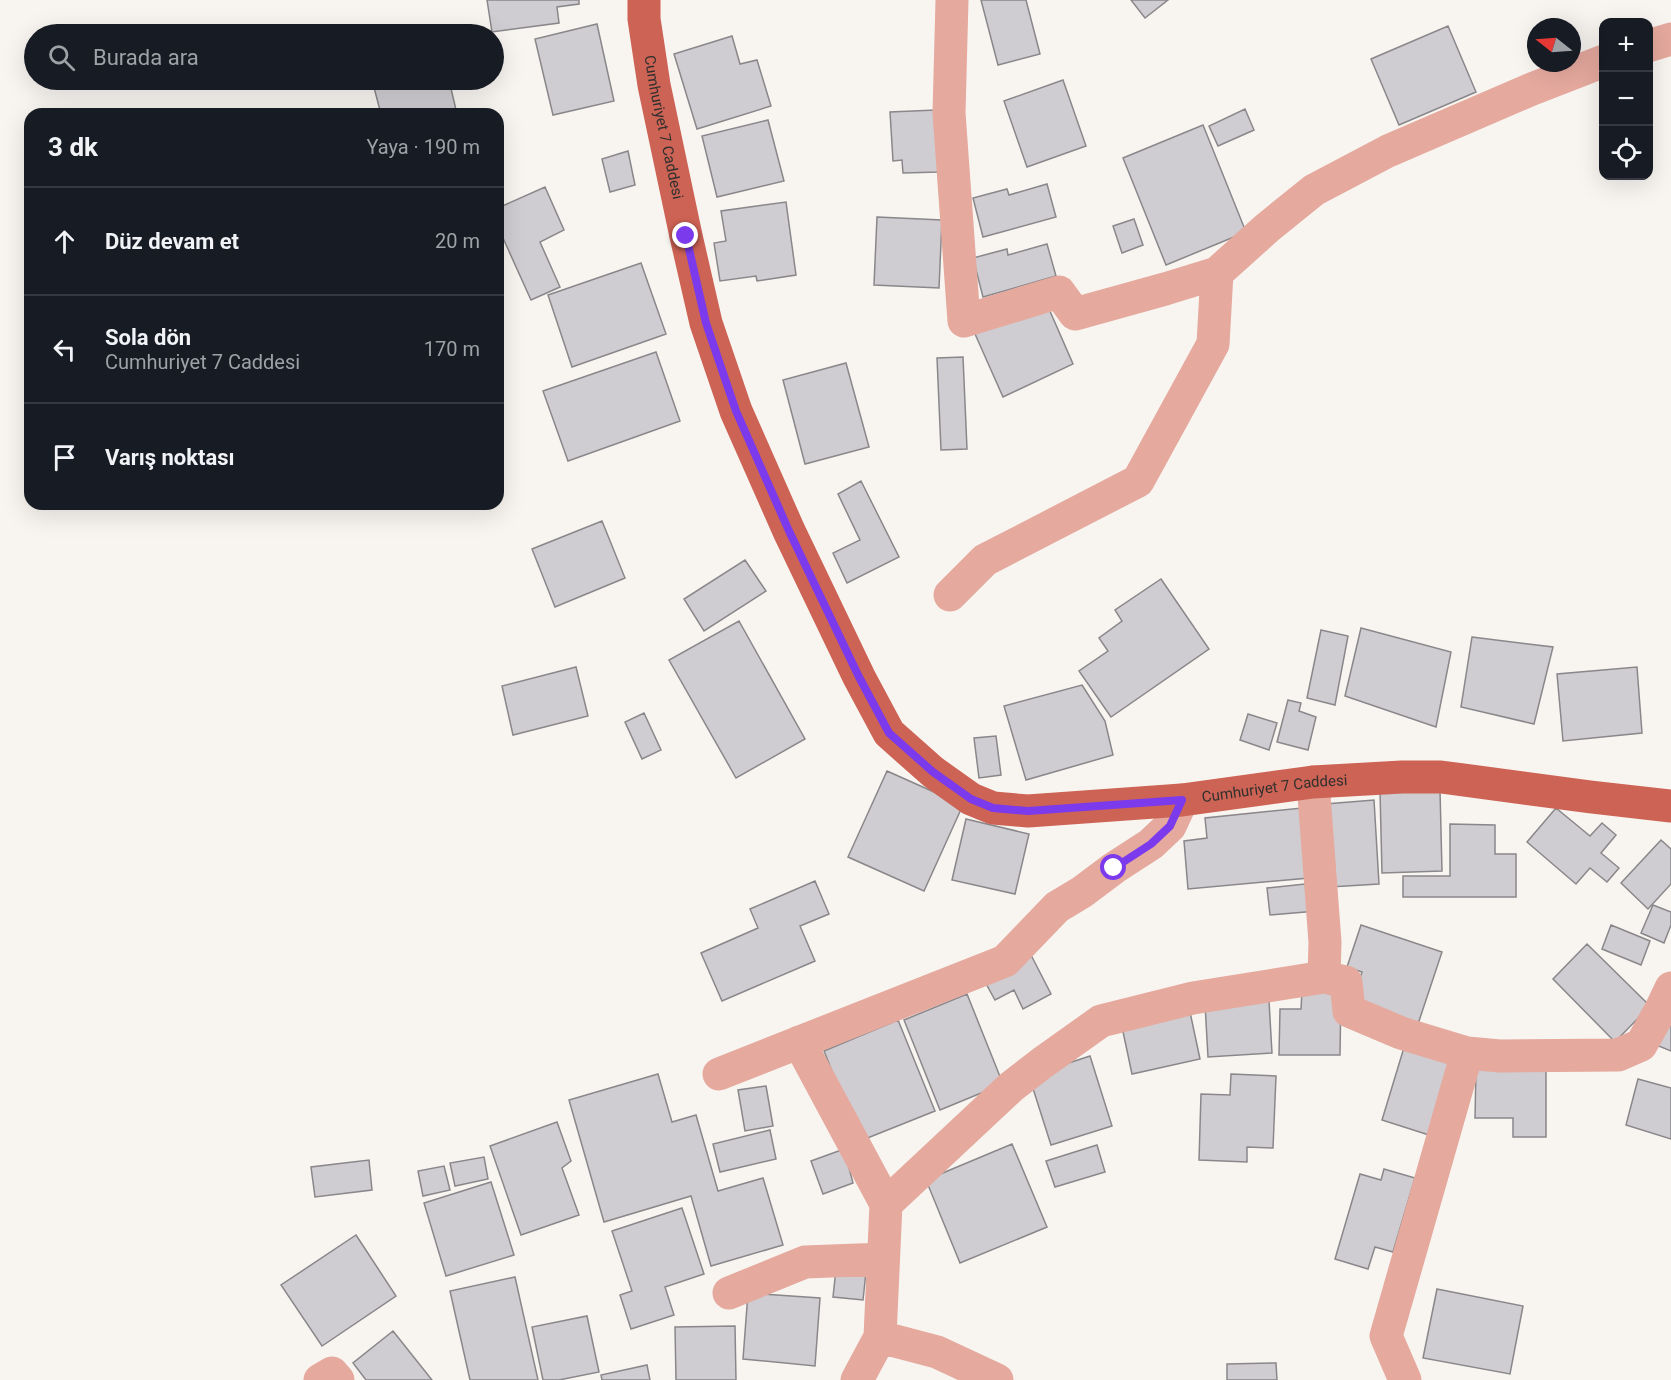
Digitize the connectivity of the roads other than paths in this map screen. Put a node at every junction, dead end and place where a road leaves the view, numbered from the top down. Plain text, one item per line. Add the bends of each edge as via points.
1 (644, 0) edge
2 (952, 0) edge
3 (1671, 39) edge
4 (1653, 44) edge
5 (1599, 63) edge
6 (1216, 273) junction
7 (950, 596) dead end
8 (1313, 782) junction
9 (1182, 800) junction
10 (1671, 806) edge
11 (1324, 977) junction
12 (1671, 988) edge
13 (799, 1042) junction
14 (1467, 1053) junction
15 (719, 1074) dead end
16 (886, 1204) junction
17 (883, 1259) junction
18 (729, 1293) dead end
19 (880, 1337) junction
20 (320, 1380) edge
21 (338, 1380) edge
22 (858, 1380) edge
23 (997, 1380) edge
24 (1405, 1380) edge

1 - 9 main road, Cumhuriyet 7 Caddesi via 654,85 706,323 736,411 789,531 889,733 933,772 971,799 993,808 1028,811
2 - 6 street via 949,113 964,321 1059,292 1076,314
3 - 4 street
5 - 6 street via 1388,151 1314,190
6 - 7 street via 1213,344 1138,481 985,560
8 - 9 main road, Cumhuriyet 7 Caddesi
8 - 10 main road, Cumhuriyet 7 Caddesi via 1441,777
8 - 11 street
9 - 13 street via 1170,826 1151,844 1057,907 1005,961
11 - 14 street via 1346,982 1349,1011 1401,1033
11 - 16 street via 1193,998 1101,1021 1011,1087
12 - 14 street via 1641,1045 1618,1055
13 - 15 street
13 - 16 street
14 - 24 street via 1386,1336
16 - 17 street
17 - 18 street via 805,1262
17 - 19 street
19 - 22 street
19 - 23 street via 937,1352
20 - 21 street via 332,1373

